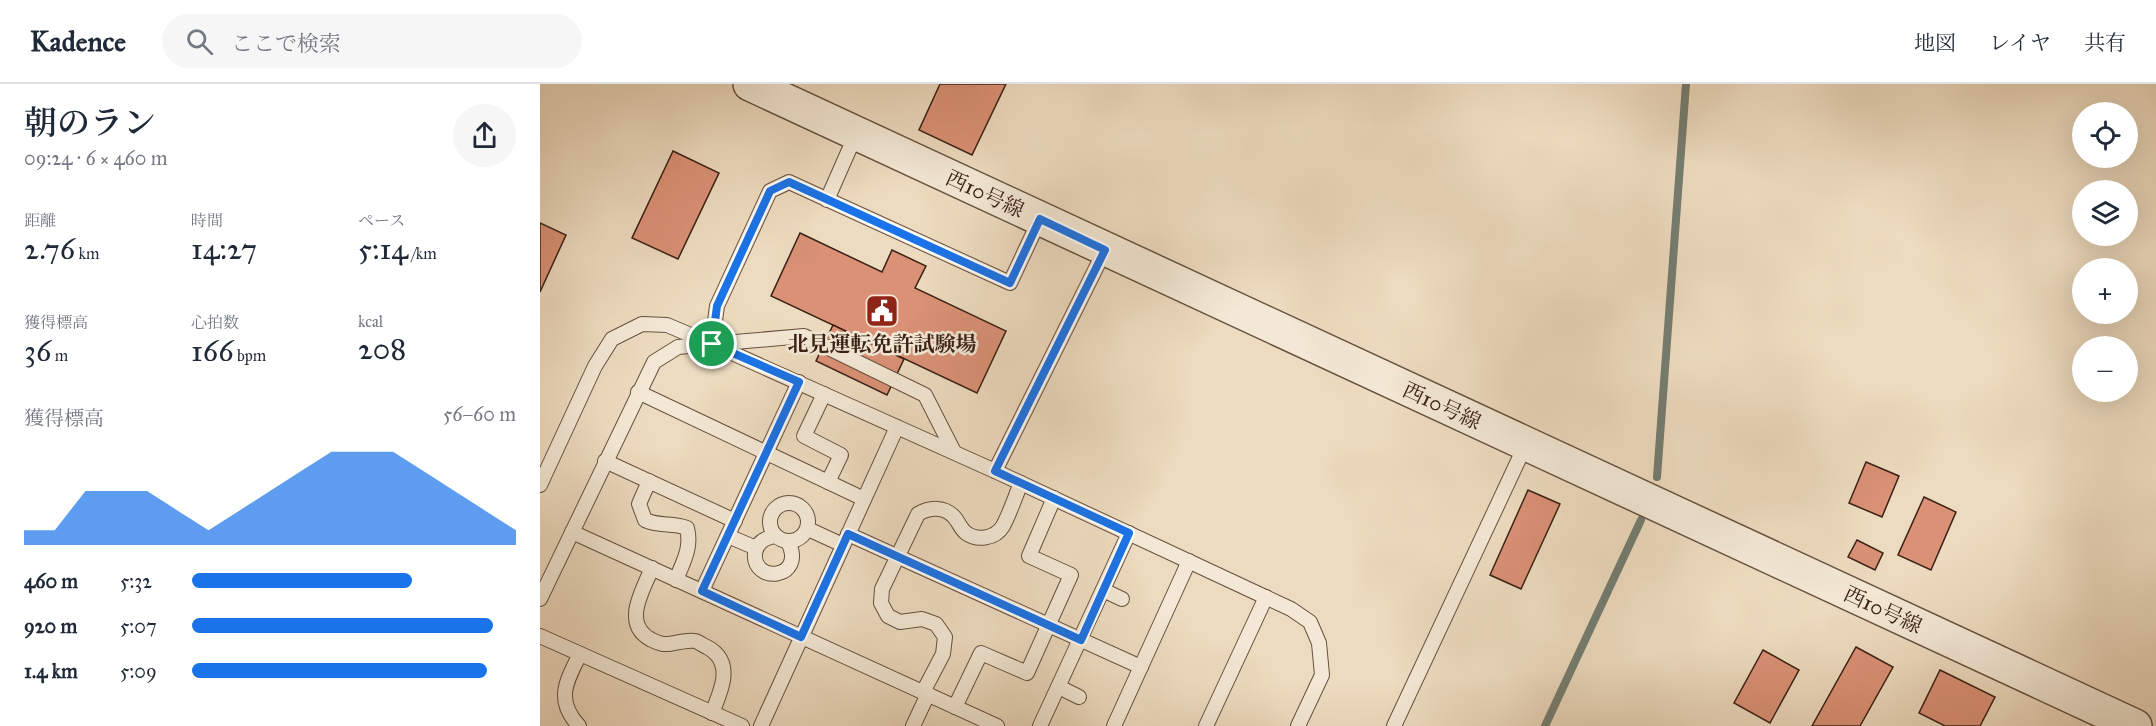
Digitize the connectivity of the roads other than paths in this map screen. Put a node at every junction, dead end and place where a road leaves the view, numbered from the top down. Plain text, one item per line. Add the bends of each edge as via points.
1 (750, 84) edge
2 (856, 134) junction
3 (826, 200) junction
4 (1040, 219) junction
5 (1105, 250) junction
6 (712, 344) junction
7 (799, 382) junction
8 (638, 392) junction
9 (824, 394) junction
10 (897, 427) junction
11 (1526, 444) junction
12 (954, 452) junction
13 (766, 453) junction
14 (605, 461) junction
15 (995, 471) junction
16 (649, 482) junction
17 (828, 482) junction
18 (1021, 483) junction
19 (540, 485) edge
20 (1054, 498) junction
21 (864, 500) junction
22 (735, 521) junction
23 (807, 529) junction
24 (572, 532) junction
25 (1129, 533) junction
26 (728, 536) junction
27 (775, 536) junction
28 (846, 539) junction
29 (788, 542) junction
30 (756, 548) junction
31 (898, 556) junction
32 (1189, 561) junction
33 (652, 568) junction
34 (676, 580) junction
35 (1103, 590) junction
36 (702, 591) junction
37 (1266, 597) junction
38 (540, 599) edge
39 (1122, 599) dead end
40 (1049, 625) junction
41 (540, 636) edge
42 (801, 637) junction
43 (1081, 640) junction
44 (580, 654) junction
45 (1141, 667) junction
46 (1059, 687) junction
47 (925, 693) junction
48 (1078, 697) dead end
49 (961, 710) junction
50 (712, 713) junction
51 (579, 726) edge
52 (742, 726) edge
53 (761, 726) edge
54 (913, 726) edge
55 (960, 726) edge
56 (997, 726) edge
57 (1040, 726) edge
58 (1114, 726) edge
59 (1206, 726) edge
60 (1298, 726) edge
61 (1394, 726) edge
62 (2135, 726) edge

1 - 2 street, 西10号線
2 - 3 lane
2 - 4 street, 西10号線
3 - 4 lane via 1010,283
3 - 6 lane via 789,182 770,191 717,306
4 - 5 street, 西10号線
5 - 11 street, 西10号線
5 - 15 lane
6 - 7 lane
6 - 8 lane via 678,347 654,362
6 - 12 lane via 804,336 925,395
6 - 19 lane via 667,326 642,324 612,339 595,366
7 - 9 lane
7 - 13 lane
8 - 13 lane
8 - 14 lane
9 - 10 lane
9 - 17 lane via 804,436 841,454
10 - 12 lane
10 - 21 lane
11 - 61 lane
11 - 62 street, 西10号線
12 - 15 lane
13 - 17 lane
13 - 22 lane
14 - 16 lane
14 - 24 lane
15 - 18 lane
16 - 22 lane
16 - 34 lane via 639,504 645,520 687,528 688,552
17 - 21 lane
18 - 20 lane
18 - 31 lane via 1002,529 989,537 974,538 946,510 929,508 918,514
20 - 25 lane
20 - 40 lane via 1029,556 1071,575
21 - 28 lane
22 - 26 lane
23 - 27 lane via 804,510 785,503 770,516
23 - 28 lane
23 - 29 lane via 800,538
24 - 33 lane
24 - 38 lane
25 - 32 lane
25 - 35 lane
26 - 30 lane
26 - 36 lane
27 - 29 lane
27 - 30 lane via 763,539
28 - 31 lane
28 - 42 lane
29 - 30 lane via 793,551 792,562 777,574 767,574 759,568
31 - 40 lane
31 - 47 lane via 882,589 880,603 888,616 900,622 922,619 936,624 945,637 943,654
32 - 37 lane
32 - 45 lane
33 - 34 lane
33 - 50 lane via 636,604 635,619 643,634 659,644 695,641 715,651 724,668 724,678
34 - 36 lane
35 - 39 lane
35 - 43 lane
36 - 42 lane
37 - 59 lane
37 - 60 lane via 1310,621 1319,644 1322,675
40 - 43 lane
40 - 49 lane via 1027,673 981,652
41 - 44 lane
42 - 47 lane
42 - 53 lane
43 - 45 lane
43 - 46 lane
44 - 50 lane
44 - 51 lane via 568,677 564,697 568,715
45 - 58 lane
46 - 48 lane
46 - 57 lane
47 - 49 lane
47 - 54 lane
49 - 55 lane
49 - 56 lane
50 - 52 lane

